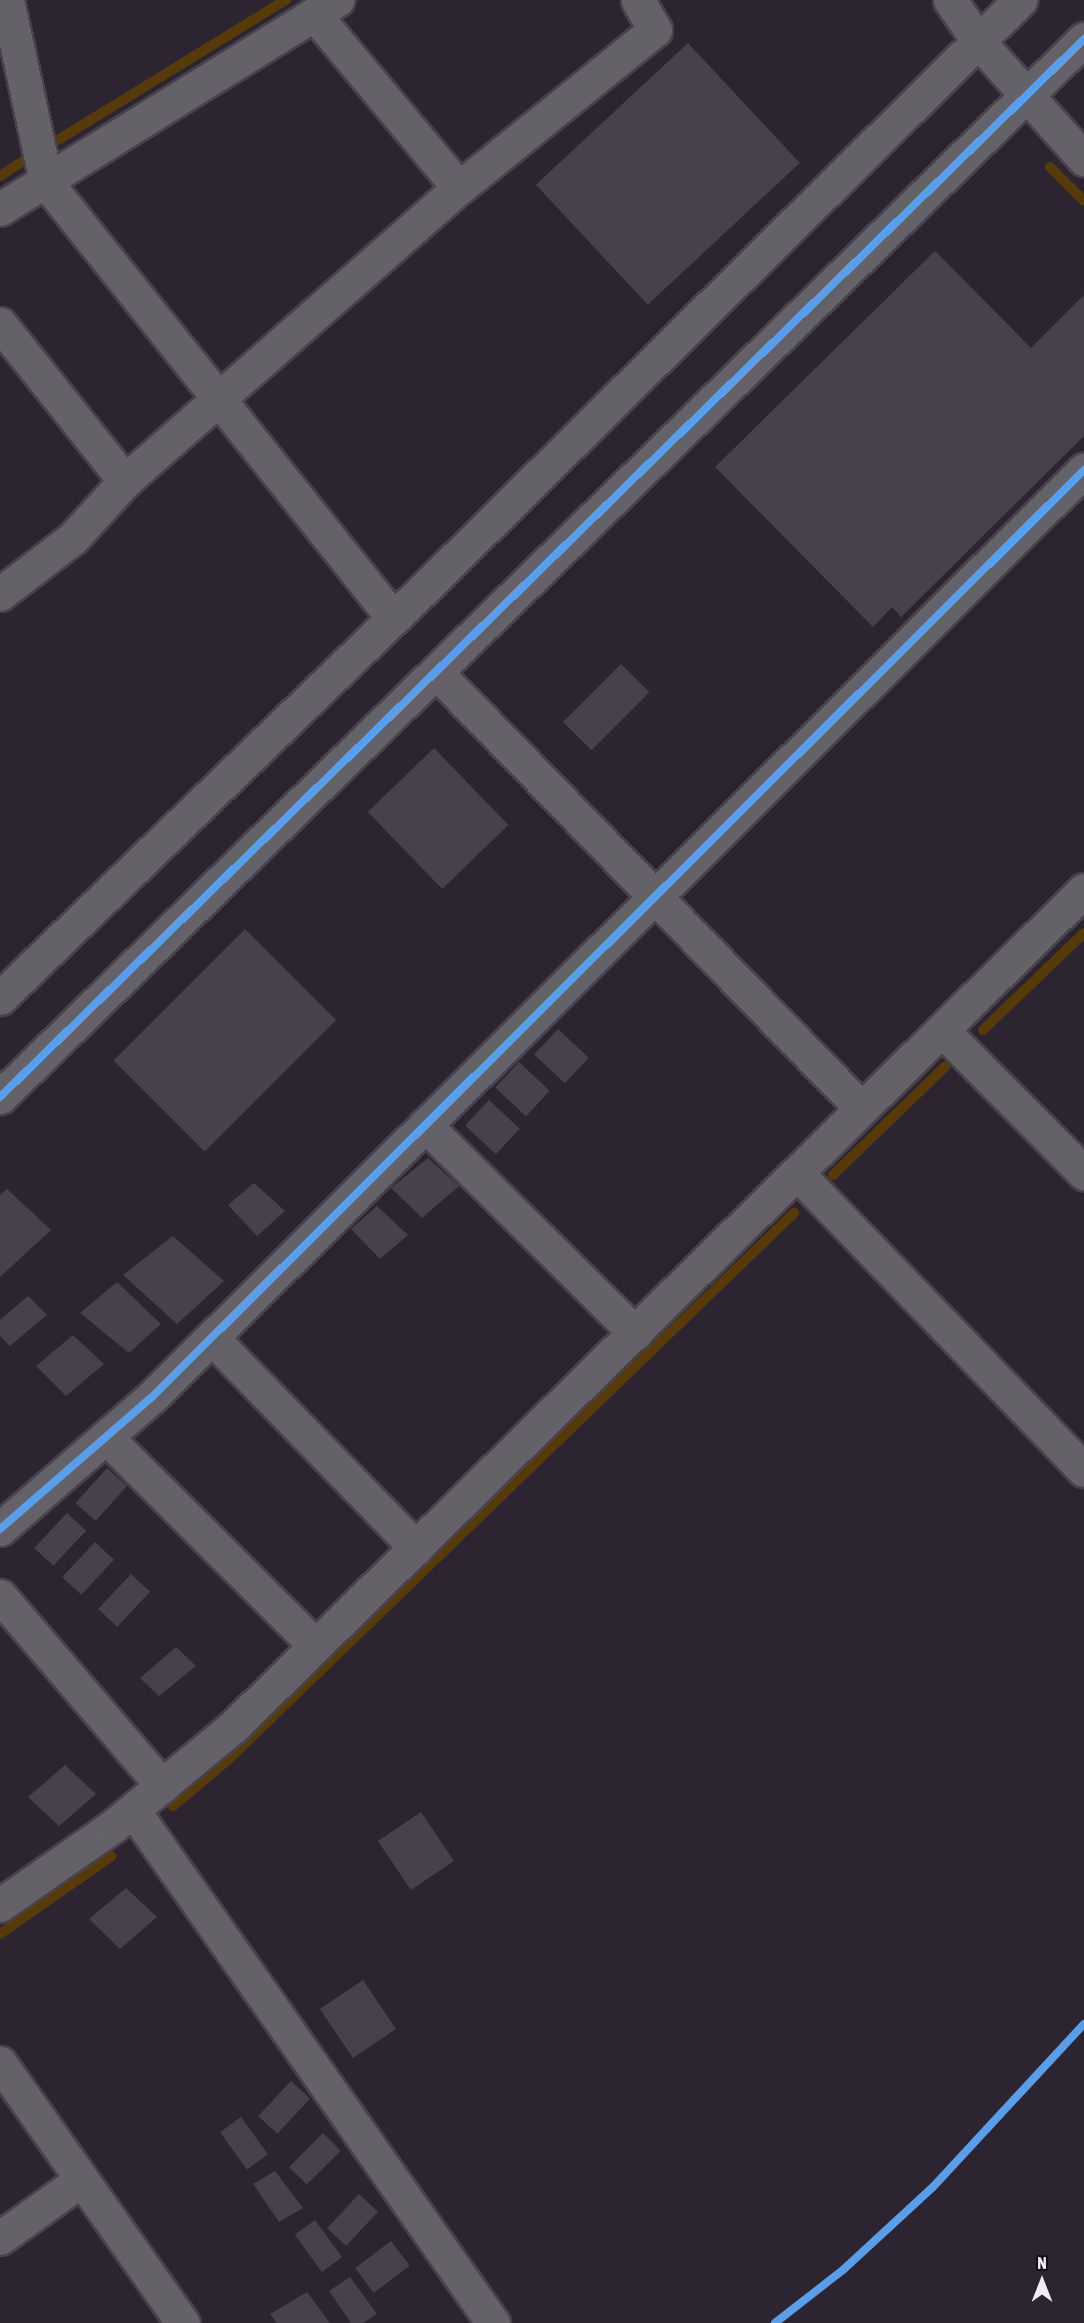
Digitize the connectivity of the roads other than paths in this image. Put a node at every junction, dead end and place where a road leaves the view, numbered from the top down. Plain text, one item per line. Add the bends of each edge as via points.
1 (8, 0) edge
2 (638, 0) edge
3 (950, 0) edge
4 (1020, 0) edge
5 (326, 7) edge
6 (1084, 39) edge
7 (978, 41) junction
8 (1026, 95) junction
9 (1084, 159) edge
10 (46, 182) junction
11 (459, 188) junction
12 (0, 209) edge
13 (0, 324) edge
14 (218, 398) junction
15 (1084, 470) edge
16 (125, 481) junction
17 (0, 594) edge
18 (393, 618) junction
19 (436, 672) junction
20 (1084, 890) edge
21 (652, 898) junction
22 (0, 998) edge
23 (942, 1030) junction
24 (0, 1097) edge
25 (862, 1109) junction
26 (425, 1125) junction
27 (797, 1173) junction
28 (1084, 1173) edge
29 (635, 1333) junction
30 (212, 1338) junction
31 (106, 1437) junction
32 (1084, 1470) edge
33 (0, 1529) edge
34 (416, 1548) junction
35 (0, 1596) edge
36 (316, 1646) junction
37 (162, 1786) junction
38 (134, 1810) junction
39 (0, 1905) edge
40 (0, 2063) edge
41 (81, 2180) junction
42 (0, 2238) edge
43 (183, 2323) edge
44 (493, 2323) edge

1 - 10 street
2 - 11 street via 655,30
3 - 7 street
4 - 7 street
5 - 10 street
5 - 11 street
6 - 8 street
7 - 8 street
7 - 18 street
8 - 9 street
8 - 19 street
10 - 12 street
10 - 14 street
11 - 14 street
13 - 16 street
14 - 16 street
14 - 18 street
15 - 21 street
16 - 17 street via 73,538
18 - 22 street
19 - 21 street
19 - 24 street
20 - 23 street
21 - 25 street
21 - 26 street
23 - 25 street
23 - 28 street
25 - 27 street
26 - 29 street
26 - 30 street
27 - 29 street
27 - 32 street
29 - 34 street
30 - 31 street
30 - 34 street
31 - 33 street
31 - 36 street
34 - 36 street
35 - 37 street
36 - 37 street via 234,1726
37 - 38 street
38 - 39 street
38 - 44 street
40 - 41 street
41 - 42 street
41 - 43 street

